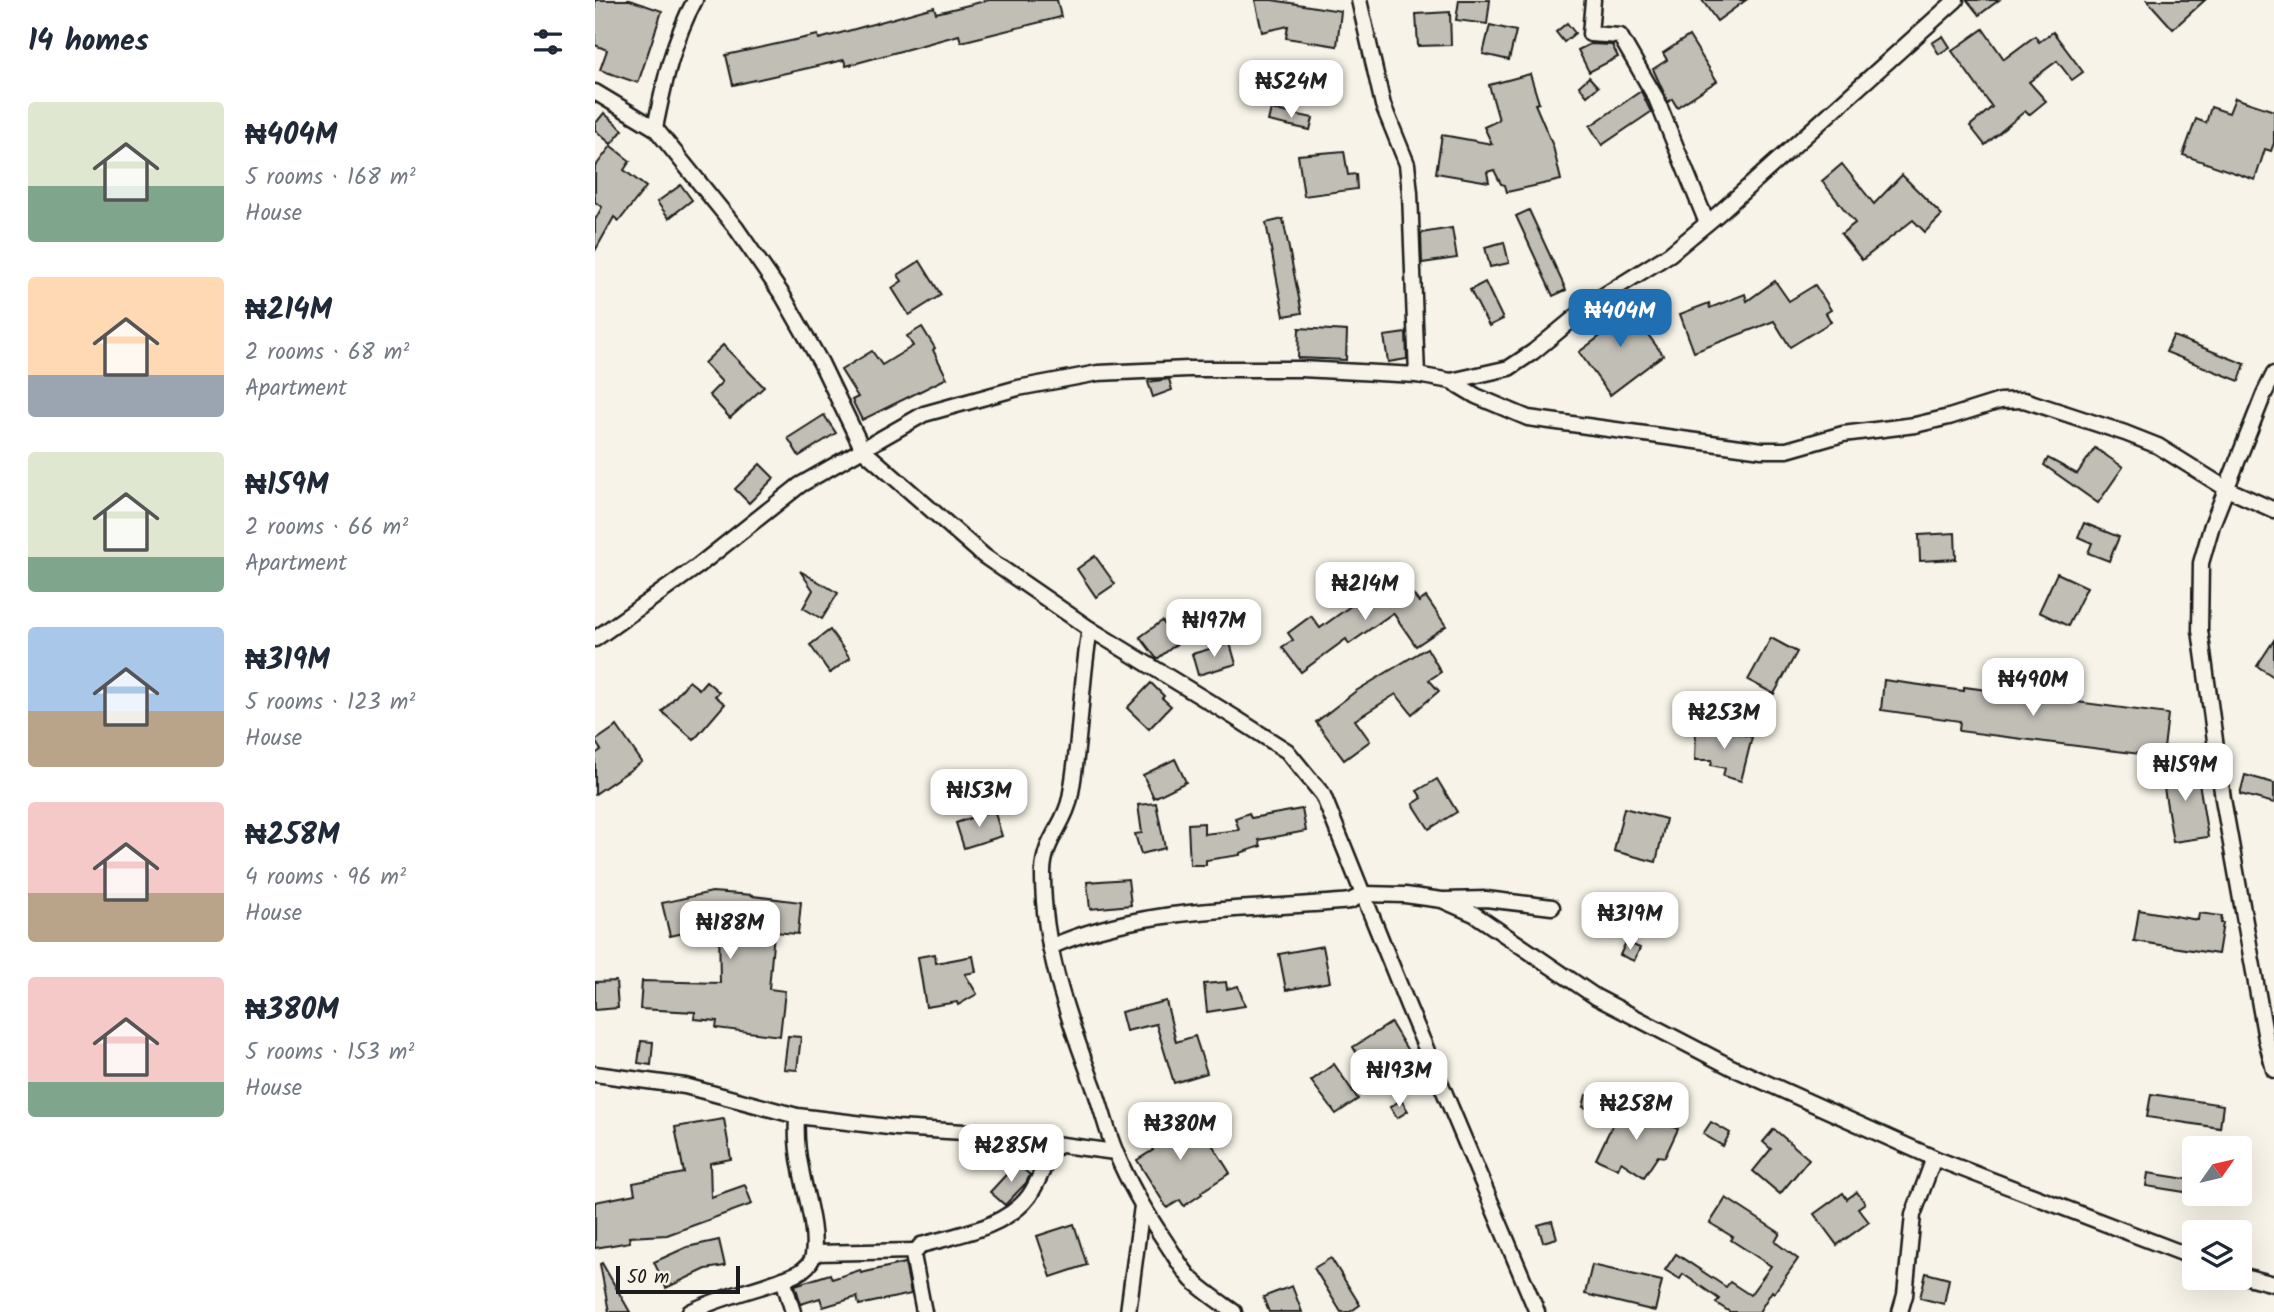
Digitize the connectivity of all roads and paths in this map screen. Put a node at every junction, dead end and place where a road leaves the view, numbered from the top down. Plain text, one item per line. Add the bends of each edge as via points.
1 (695, 0) edge
2 (1359, 0) edge
3 (1593, 0) edge
4 (1956, 0) edge
5 (595, 92) edge
6 (656, 128) junction
7 (1707, 223) junction
8 (2274, 374) edge
9 (1416, 375) junction
10 (1451, 381) junction
11 (863, 450) junction
12 (2227, 489) junction
13 (2274, 510) edge
14 (1090, 629) junction
15 (595, 639) edge
16 (1364, 894) junction
17 (1442, 900) junction
18 (1552, 907) dead end
19 (1050, 947) junction
20 (2274, 1070) edge
21 (595, 1074) edge
22 (797, 1116) junction
23 (1057, 1146) junction
24 (1115, 1152) junction
25 (1934, 1158) junction
26 (1142, 1206) junction
27 (915, 1251) junction
28 (814, 1253) junction
29 (2182, 1253) edge
30 (2252, 1278) edge
31 (783, 1279) junction
32 (2274, 1284) edge
33 (690, 1312) edge
34 (793, 1312) edge
35 (924, 1312) edge
36 (1128, 1312) edge
37 (1234, 1312) edge
38 (1537, 1312) edge
39 (1900, 1312) edge

1 - 6 street via 666,72
2 - 9 street via 1383,105 1407,164
3 - 7 street via 1590,34 1619,36 1656,98
4 - 7 street
5 - 6 street
6 - 11 street via 736,228 783,296
7 - 10 street via 1509,368
8 - 12 street
9 - 10 street
9 - 11 street via 1276,369 1098,373 1018,388 924,414
10 - 12 street via 1528,418 1762,450 1787,450 1843,434 1915,425 2000,401 2024,400 2158,446
11 - 14 street via 984,556
11 - 15 street via 800,485
12 - 13 street
12 - 20 street via 2201,563 2200,630 2223,799
14 - 16 street via 1287,751 1324,795
14 - 19 street via 1070,802 1045,849 1044,905
16 - 17 street
16 - 19 street via 1350,901 1134,920
16 - 38 street
17 - 18 street via 1486,899
17 - 25 street via 1473,914 1596,997 1731,1067
19 - 24 street
21 - 22 street via 685,1086
22 - 23 street
22 - 28 street via 796,1142
23 - 24 street
23 - 27 street via 1028,1197 1011,1213
24 - 26 street
25 - 29 street
25 - 39 street via 1913,1215
26 - 36 street
26 - 37 street via 1191,1279
27 - 28 street
27 - 35 street
28 - 31 street via 800,1273
30 - 32 street
31 - 33 street
31 - 34 street

